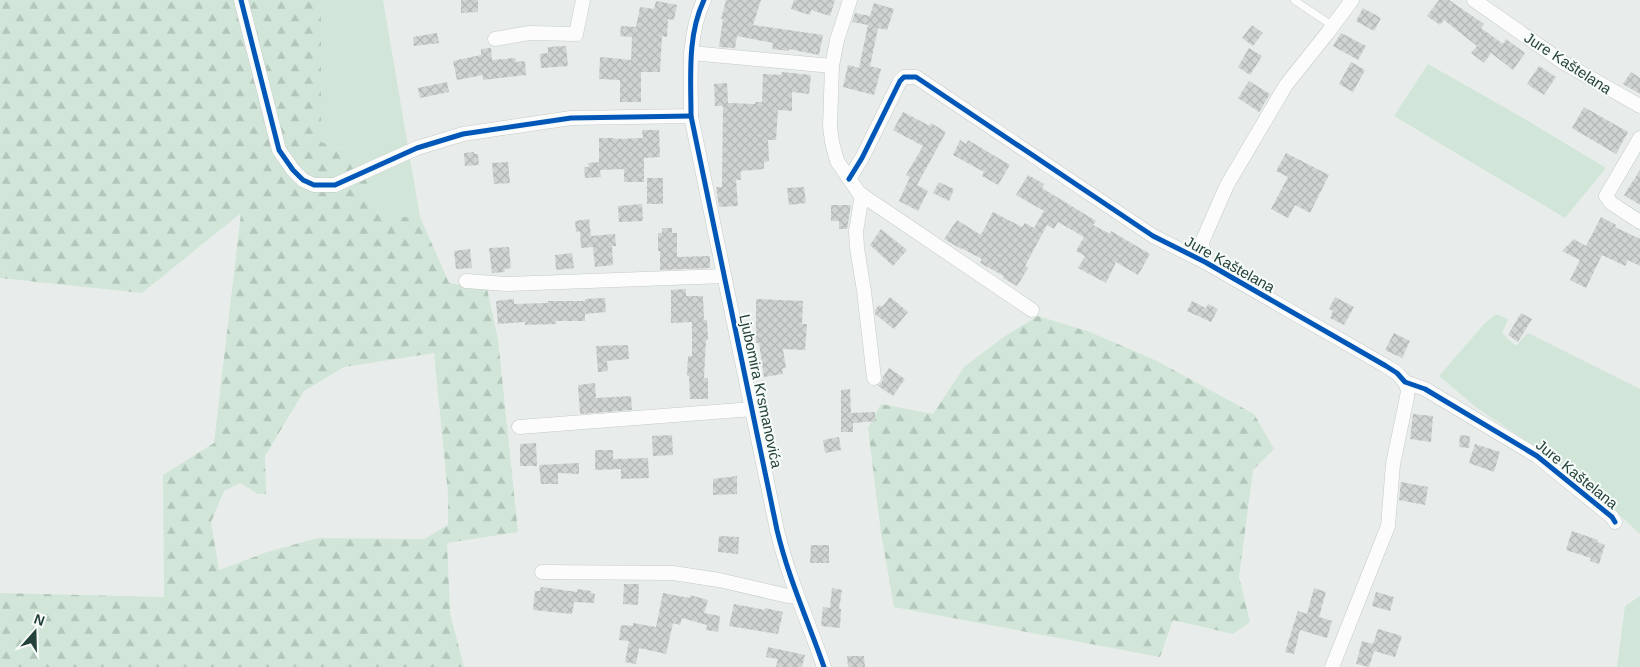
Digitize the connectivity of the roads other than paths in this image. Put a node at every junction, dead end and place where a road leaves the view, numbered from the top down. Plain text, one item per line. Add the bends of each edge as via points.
1 (241, 0) edge
2 (583, 0) edge
3 (704, 0) edge
4 (850, 0) edge
5 (1294, 0) edge
6 (1352, 0) edge
7 (1474, 0) edge
8 (1333, 27) junction
9 (495, 39) dead end
10 (691, 53) junction
11 (832, 66) junction
12 (1640, 106) edge
13 (691, 116) junction
14 (1640, 138) edge
15 (849, 179) junction
16 (862, 195) junction
17 (1640, 222) edge
18 (1202, 242) junction
19 (1184, 252) junction
20 (1205, 262) junction
21 (724, 276) junction
22 (466, 281) dead end
23 (1032, 310) dead end
24 (874, 378) dead end
25 (1405, 382) junction
26 (753, 409) junction
27 (519, 427) dead end
28 (1615, 522) dead end
29 (542, 572) dead end
30 (797, 596) junction
31 (824, 667) edge
32 (1332, 667) edge

1 - 13 street via 279,150 303,180 314,184 335,185 417,148 463,134 571,118
2 - 9 street via 576,34 529,33
3 - 10 street, Ljubomira Krsmanovića via 697,18
4 - 11 street
5 - 8 lane
6 - 8 street, Jure Kaštelana
7 - 12 street, Jure Kaštelana via 1564,63
8 - 18 street, Jure Kaštelana via 1286,85 1266,116 1227,185
10 - 11 street
10 - 13 street, Ljubomira Krsmanovića
11 - 15 street via 832,142 837,161
13 - 21 street, Ljubomira Krsmanovića
14 - 17 street via 1606,196 1611,203
15 - 16 street
15 - 19 street, Jure Kaštelana via 900,81 904,77 916,77 1153,236
16 - 23 street
16 - 24 street via 856,231 857,248
18 - 19 street
18 - 20 street, Jure Kaštelana
19 - 20 street, Jure Kaštelana
20 - 25 street, Jure Kaštelana via 1386,366
21 - 22 street via 506,284
21 - 26 street, Ljubomira Krsmanovića
25 - 28 street, Jure Kaštelana via 1425,389 1537,456
25 - 32 street via 1408,390 1393,464 1388,526
26 - 27 street, Ljubomira Krsmanovića
26 - 30 street, Ljubomira Krsmanovića via 777,530
29 - 30 street via 673,573
30 - 31 street, Ljubomira Krsmanovića

